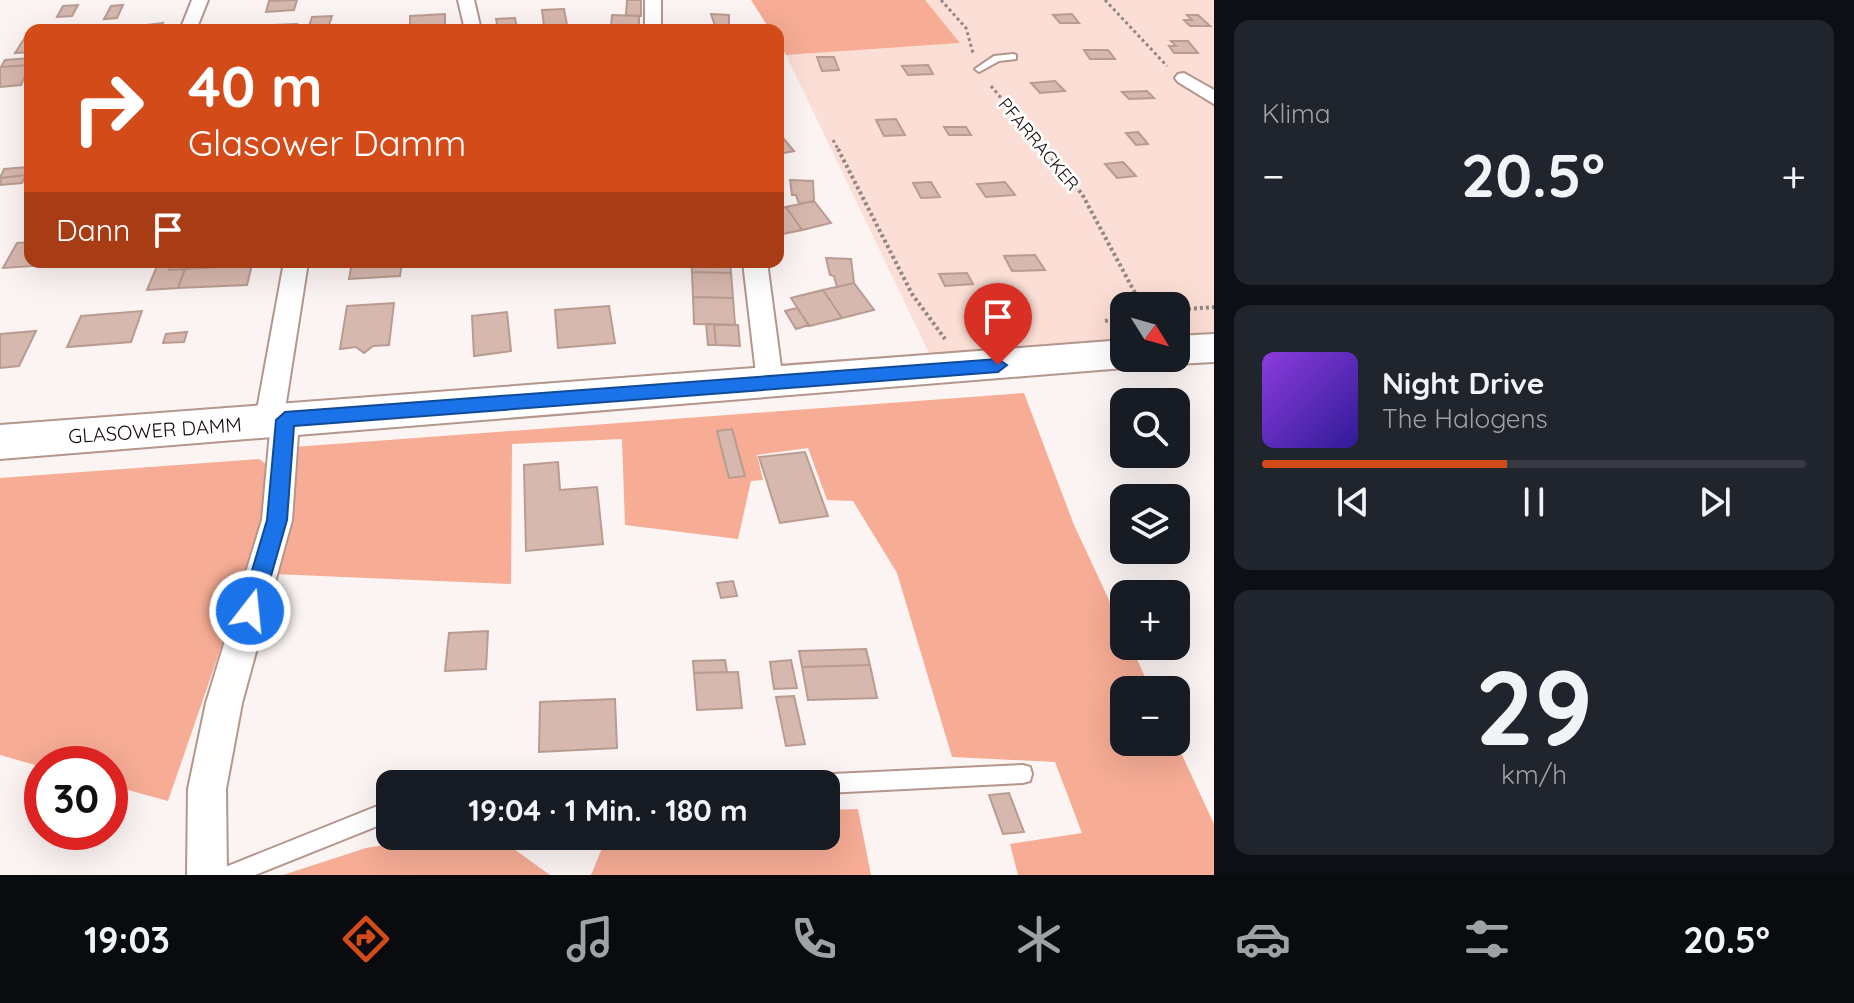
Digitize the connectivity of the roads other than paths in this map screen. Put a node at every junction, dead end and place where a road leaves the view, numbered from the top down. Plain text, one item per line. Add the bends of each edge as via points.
1 (200, 0) edge
2 (466, 0) edge
3 (653, 0) edge
4 (190, 24) edge
5 (472, 24) edge
6 (653, 24) edge
7 (1013, 57) dead end
8 (979, 69) road end
9 (1184, 78) road end
10 (1214, 98) edge
11 (295, 268) edge
12 (756, 268) edge
13 (1214, 348) edge
14 (1190, 349) edge
15 (1110, 355) edge
16 (770, 382) junction
17 (277, 420) junction
18 (0, 442) edge
19 (1023, 774) dead end
20 (840, 783) edge
21 (376, 817) edge
22 (207, 875) edge
23 (230, 875) edge

1 - 4 street
2 - 5 street
3 - 6 street
7 - 8 lane via 997,58
9 - 10 street
11 - 17 street
12 - 16 street
13 - 14 street
15 - 16 street, GLASOWER DAMM
16 - 17 street, GLASOWER DAMM
17 - 18 street, GLASOWER DAMM
17 - 22 street via 277,520 224,703 207,789
19 - 20 lane
21 - 23 lane

